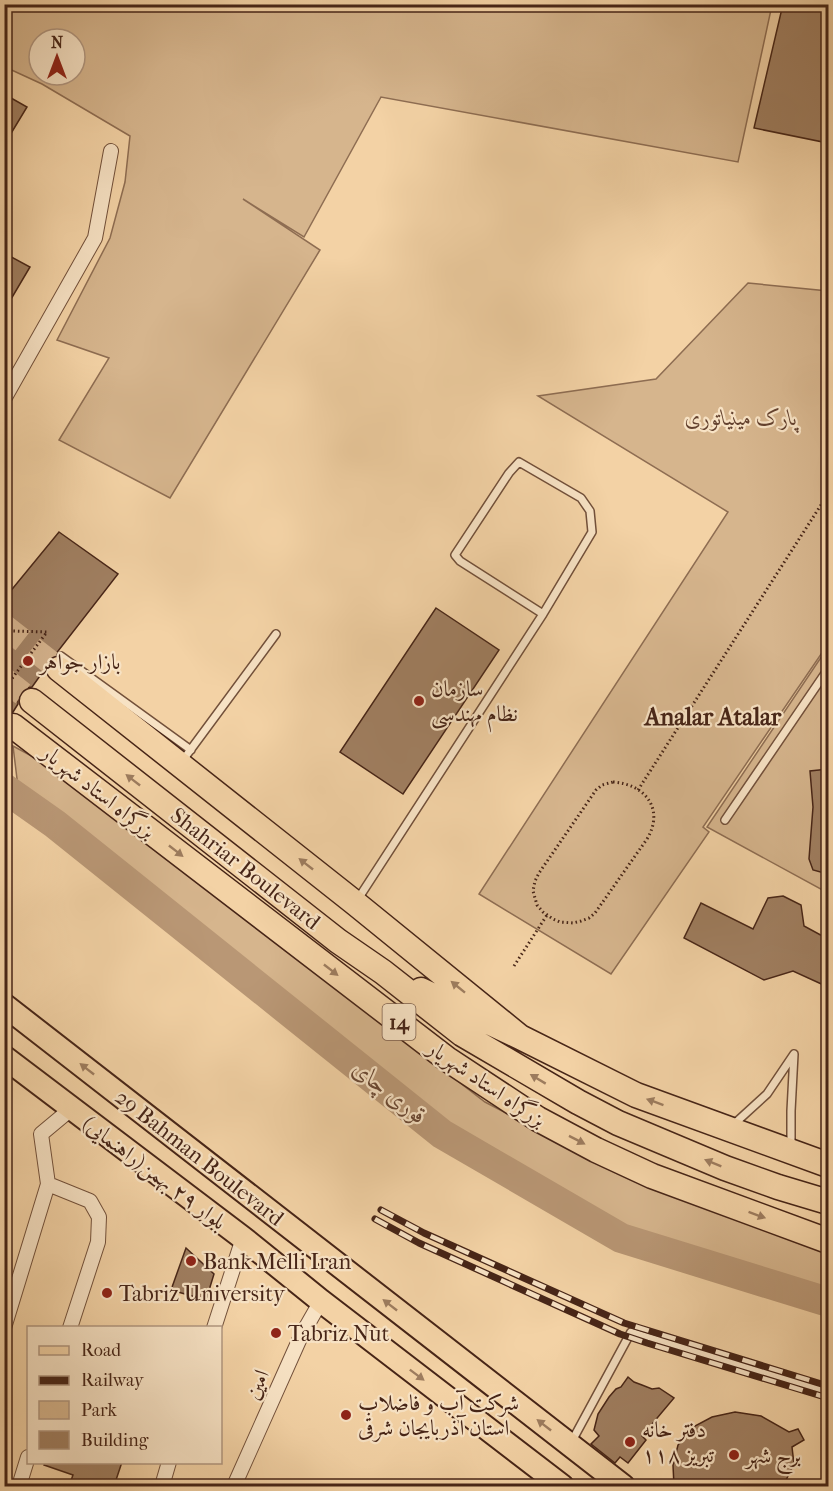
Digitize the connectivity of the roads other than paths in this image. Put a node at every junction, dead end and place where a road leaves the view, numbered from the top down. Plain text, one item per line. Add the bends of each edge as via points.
1 (111, 151) dead end
2 (4, 399) edge
3 (543, 614) junction
4 (276, 634) dead end
5 (60, 662) tunnel mouth
6 (828, 669) edge
7 (32, 700) tunnel mouth
8 (14, 726) dead end
9 (185, 758) junction
10 (725, 820) dead end
11 (355, 903) junction
12 (383, 972) junction
13 (4, 1005) edge
14 (520, 1037) junction
15 (4, 1058) edge
16 (71, 1109) junction
17 (729, 1129) junction
18 (791, 1152) junction
19 (828, 1166) edge
20 (48, 1184) junction
21 (828, 1202) edge
22 (243, 1238) junction
23 (828, 1241) edge
24 (321, 1301) junction
25 (71, 1326) edge
26 (215, 1326) edge
27 (4, 1328) edge
28 (475, 1371) junction
29 (828, 1392) edge
30 (452, 1401) junction
31 (570, 1445) junction
32 (27, 1460) edge
33 (169, 1464) edge
34 (19, 1486) edge
35 (162, 1486) edge
36 (234, 1486) edge
37 (562, 1486) edge
38 (623, 1486) edge

1 - 2 street via 95,238
3 - 3 lane via 592,532 590,511 581,498 519,462 455,555
3 - 11 lane
4 - 9 lane
5 - 9 highway
6 - 10 lane
12 -> 7 highway, Shahriar Boulevard via 338,941
8 -> 23 highway, بزرگراه استاد شهریار / 14 via 447,1059 538,1119 652,1176
11 -> 9 highway
14 -> 11 highway
12 - 14 highway
21 -> 12 highway, Shahriar Boulevard via 725,1168 618,1123 462,1034
28 -> 13 main road, 29 Bahman Boulevard
17 -> 14 highway via 636,1095
15 - 16 main road, بلوار ٢٩ بهمن(راهنمایی)
16 - 20 street via 41,1134
16 - 22 main road, بلوار ٢٩ بهمن(راهنمایی)
17 - 18 highway
17 - 18 lane via 767,1094 794,1054
18 - 19 highway
20 - 25 street via 90,1201 99,1218 98,1242
20 - 27 street
22 - 24 main road, بلوار ٢٩ بهمن(راهنمایی)
22 - 26 street
24 -> 30 main road, بلوار ٢٩ بهمن(راهنمایی)
24 - 36 street, امین via 301,1336
28 - 30 main road
31 -> 28 main road, 29 Bahman Boulevard
29 - 31 lane via 631,1332
30 - 37 main road, بلوار ٢٩ بهمن(راهنمایی)
31 - 38 main road, 29 Bahman Boulevard
32 - 34 street
33 - 35 street

